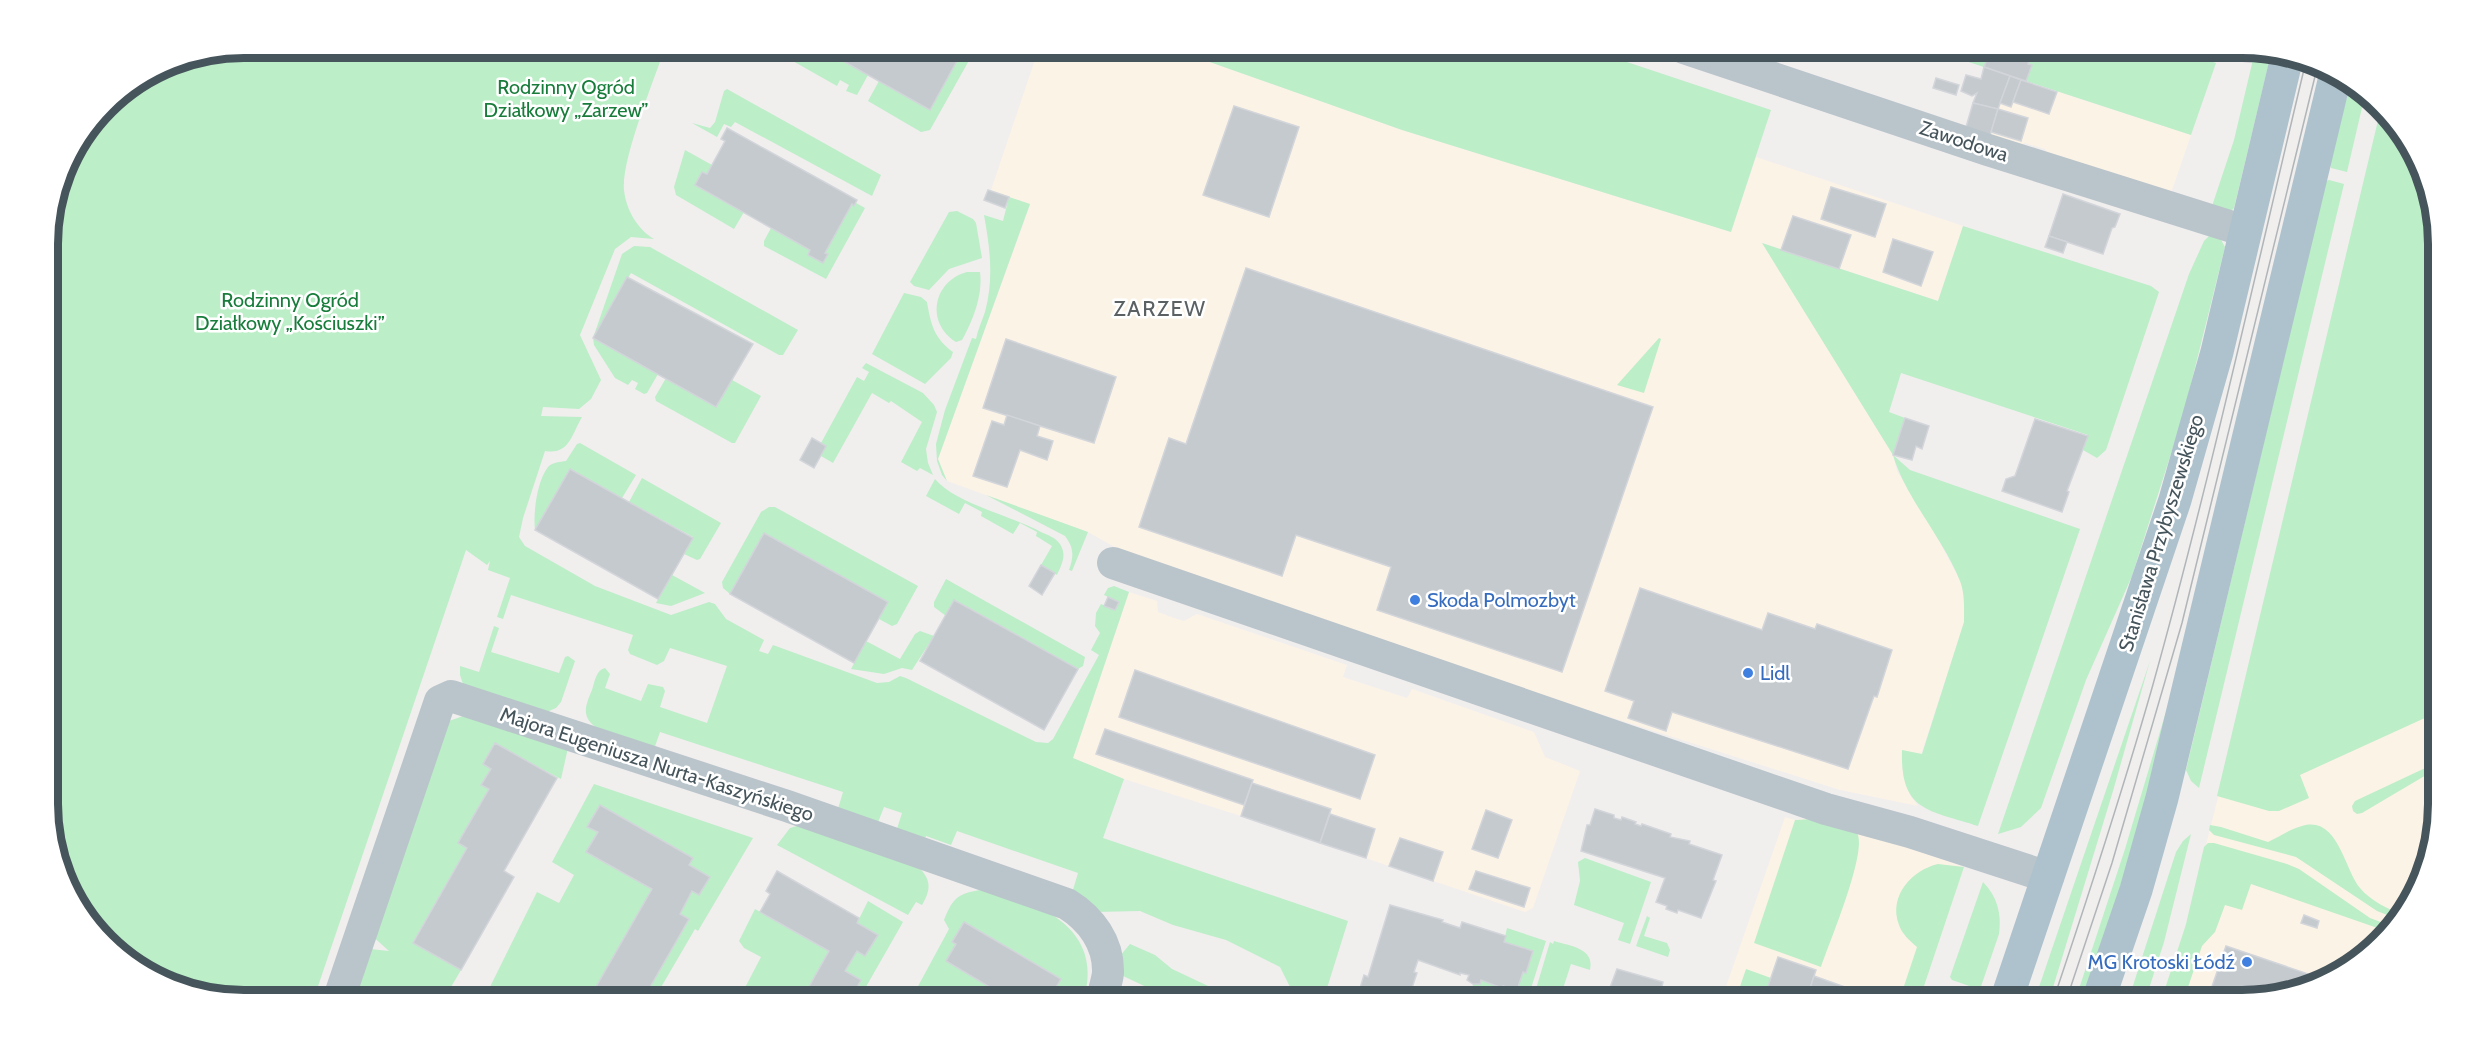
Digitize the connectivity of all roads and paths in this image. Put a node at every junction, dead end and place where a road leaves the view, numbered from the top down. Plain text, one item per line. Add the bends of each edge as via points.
1 (1714, 58) edge
2 (2285, 64) edge
3 (2334, 84) edge
4 (2245, 231) junction
5 (1113, 563) dead end
6 (2048, 877) junction
7 (342, 990) edge
8 (1105, 990) edge
9 (2010, 990) edge
10 (2102, 990) edge

1 - 4 street, Zawodowa
2 - 4 main road, Stanisława Przybyszewskiego
3 - 10 main road via 2162,798
4 - 6 main road, Stanisława Przybyszewskiego via 2217,352 2175,500
5 - 6 street via 1826,809
6 - 9 main road, Stanisława Przybyszewskiego
7 - 8 street, Majora Eugeniusza Nurta-Kaszyńskiego via 441,700 451,696 787,806 1067,904 1095,928 1104,948 1108,976

